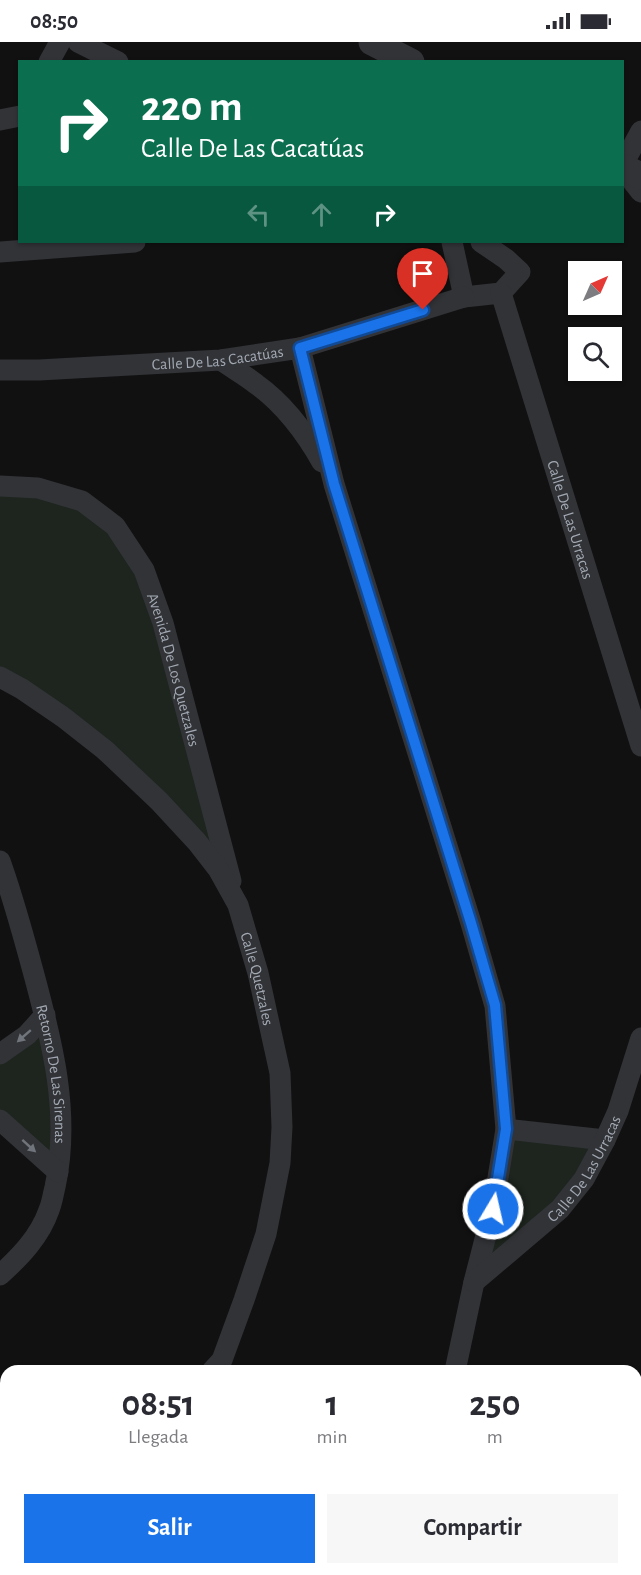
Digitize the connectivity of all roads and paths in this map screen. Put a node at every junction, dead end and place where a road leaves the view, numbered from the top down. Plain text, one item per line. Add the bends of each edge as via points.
1 (60, 42) edge
2 (78, 42) edge
3 (372, 42) edge
4 (50, 60) edge
5 (114, 60) edge
6 (407, 60) edge
7 (641, 131) edge
8 (624, 163) edge
9 (624, 168) edge
10 (624, 170) edge
11 (641, 176) edge
12 (641, 192) edge
13 (122, 243) edge
14 (452, 243) edge
15 (482, 243) edge
16 (0, 252) edge
17 (501, 293) junction
18 (464, 297) junction
19 (300, 348) junction
20 (221, 360) junction
21 (0, 370) edge
22 (334, 484) junction
23 (0, 486) edge
24 (0, 677) edge
25 (641, 746) edge
26 (0, 861) edge
27 (238, 905) junction
28 (45, 1015) junction
29 (641, 1038) edge
30 (0, 1054) edge
31 (0, 1120) edge
32 (506, 1129) junction
33 (604, 1140) junction
34 (58, 1172) junction
35 (0, 1275) edge
36 (474, 1282) junction
37 (219, 1365) edge
38 (456, 1365) edge

1 - 4 street
2 - 5 street
3 - 6 street
7 - 8 street
9 - 11 street
10 - 12 street
13 - 16 street
14 - 18 street
15 - 17 street via 520,272
17 - 18 street, Calle De Las Cacatúas
17 - 25 street, Calle De Las Urracas
18 - 19 street, Calle De Las Cacatúas
19 - 20 street, Calle De Las Cacatúas
19 - 22 street
20 - 21 street, Calle De Las Cacatúas
20 - 22 street via 257,384 285,410 311,443
22 - 32 street via 495,1005
23 - 27 street, Avenida De Los Quetzales via 38,488 82,501 116,526 144,570 163,623
24 - 27 street, Calle Quetzales via 63,717 159,801 218,869
26 - 28 street, Retorno De Las Sirenas
27 - 37 street, Calle Quetzales via 280,1073 282,1127 280,1163 267,1234
28 -> 30 street via 27,1035
28 - 34 street, Retorno De Las Sirenas via 57,1070
29 - 33 street, Calle De Las Urracas via 618,1111
31 -> 34 street
32 - 33 street
32 - 36 street via 493,1209
33 - 36 street, Calle De Las Urracas via 584,1179 560,1209
34 - 35 street, Retorno De Las Sirenas via 50,1209 39,1231 21,1256
36 - 38 street

